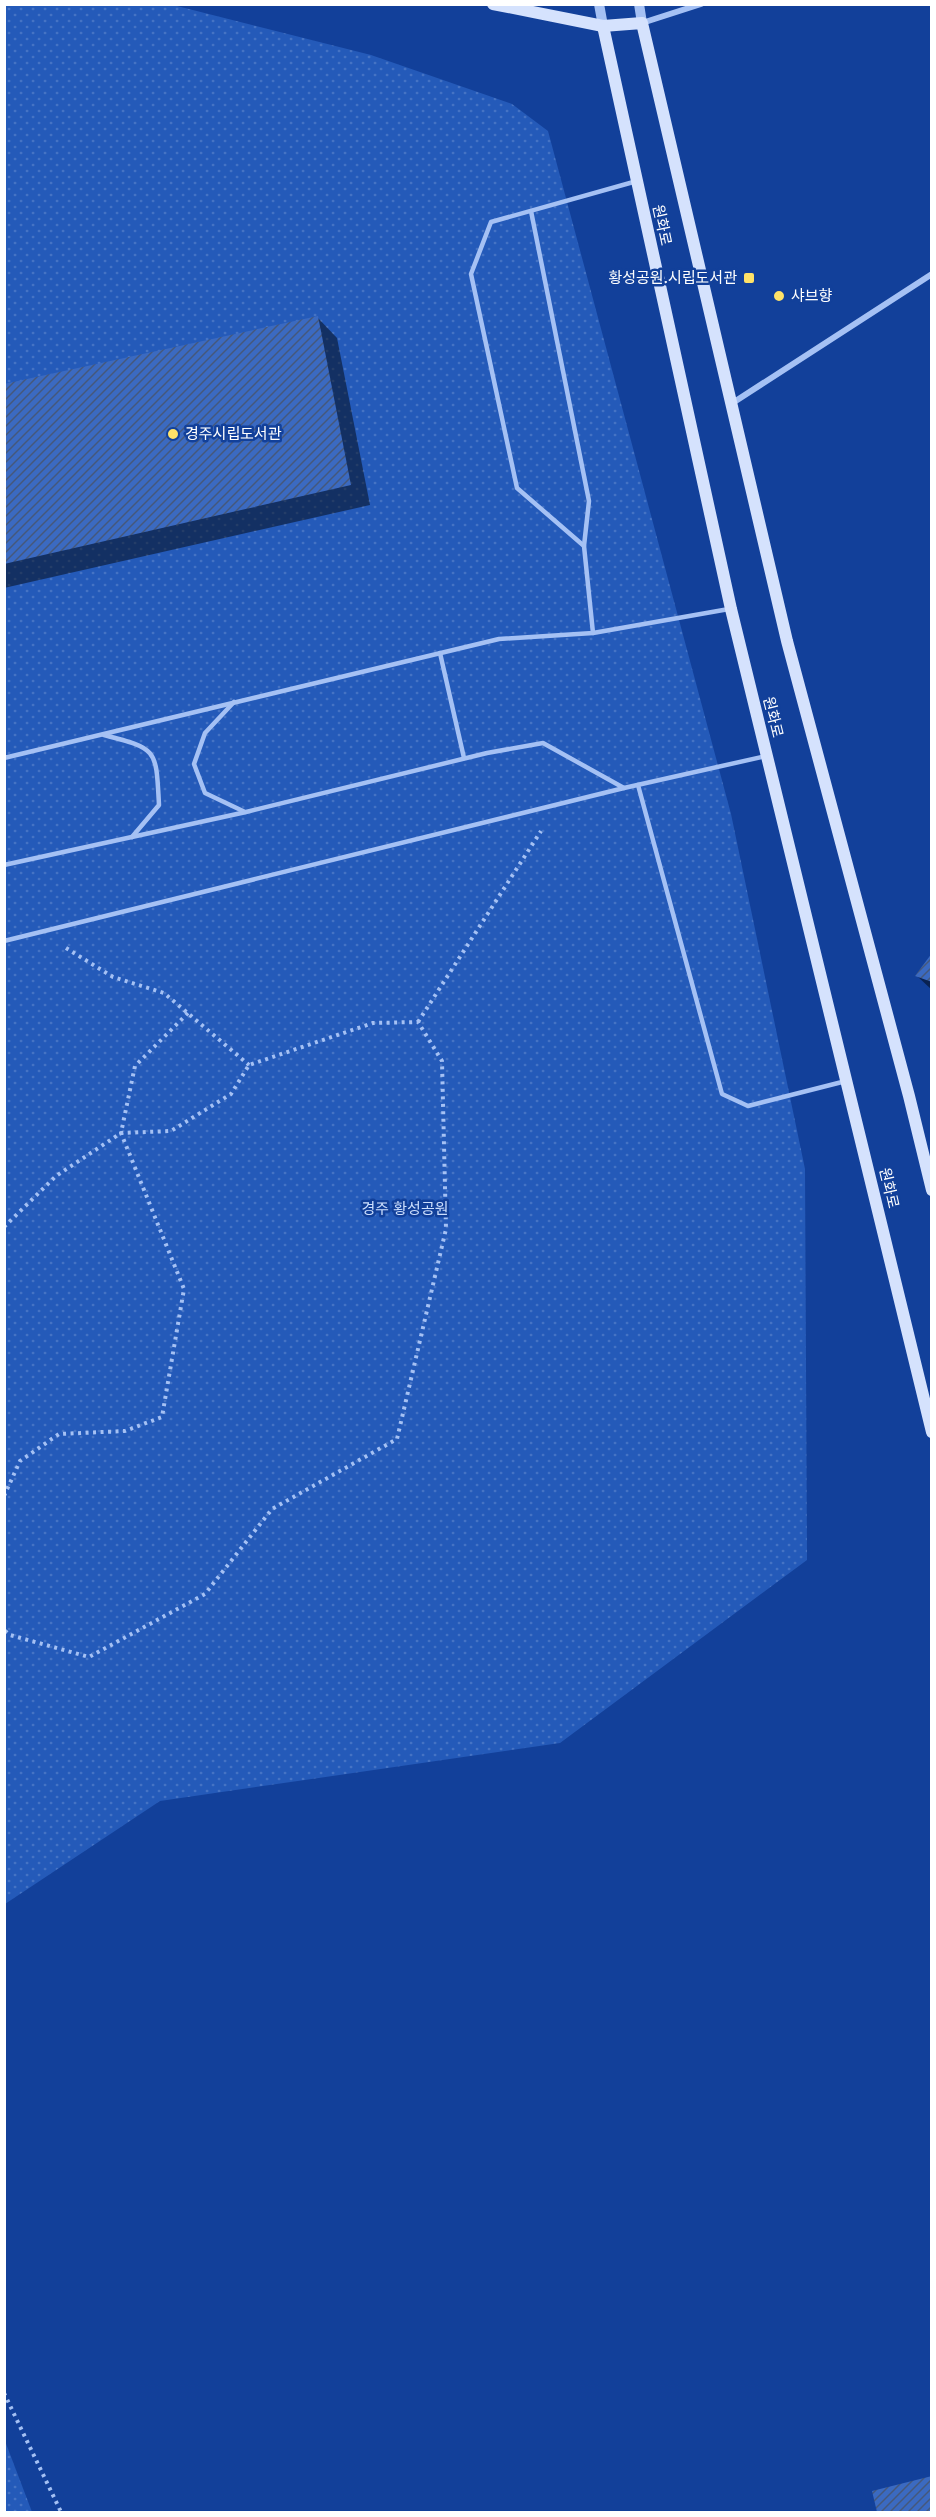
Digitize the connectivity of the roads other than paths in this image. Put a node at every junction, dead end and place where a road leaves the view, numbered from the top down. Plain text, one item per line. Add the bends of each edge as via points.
1 (493, 4) edge
2 (599, 4) edge
3 (639, 4) edge
4 (701, 4) edge
5 (642, 23) junction
6 (603, 26) junction
7 (636, 181) junction
8 (531, 211) junction
9 (932, 274) edge
10 (731, 404) junction
11 (584, 546) junction
12 (731, 609) junction
13 (593, 633) junction
14 (440, 653) junction
15 (234, 702) junction
16 (101, 734) junction
17 (767, 756) junction
18 (4, 758) edge
19 (464, 758) junction
20 (638, 785) junction
21 (624, 788) junction
22 (246, 812) junction
23 (132, 837) junction
24 (4, 865) edge
25 (4, 941) edge
26 (848, 1081) junction
27 (932, 1190) edge
28 (932, 1432) edge

1 - 6 main road
2 - 6 street, 원화로
3 - 5 street, 원화로
4 - 5 street
5 - 6 main road
5 - 10 main road, 원화로
6 - 7 main road, 원화로
7 - 8 lane
7 - 12 main road, 원화로
8 - 11 lane via 590,501
8 - 11 lane via 491,222 471,274 517,488
9 - 10 street
10 - 27 main road, 원화로 via 787,641
11 - 13 lane
12 - 13 lane
12 - 17 main road, 원화로
13 - 14 lane via 499,639
14 - 15 lane
14 - 19 lane
15 - 16 lane
15 - 22 lane via 205,733 194,764 205,793
16 - 18 lane
16 - 23 lane via 142,745 157,762 159,805
17 - 20 lane
17 - 26 main road, 원화로
19 - 21 lane via 543,743
19 - 22 lane
20 - 21 lane
20 - 26 lane via 722,1094 748,1106
21 - 25 lane
22 - 23 lane
23 - 24 lane
26 - 28 main road, 원화로

